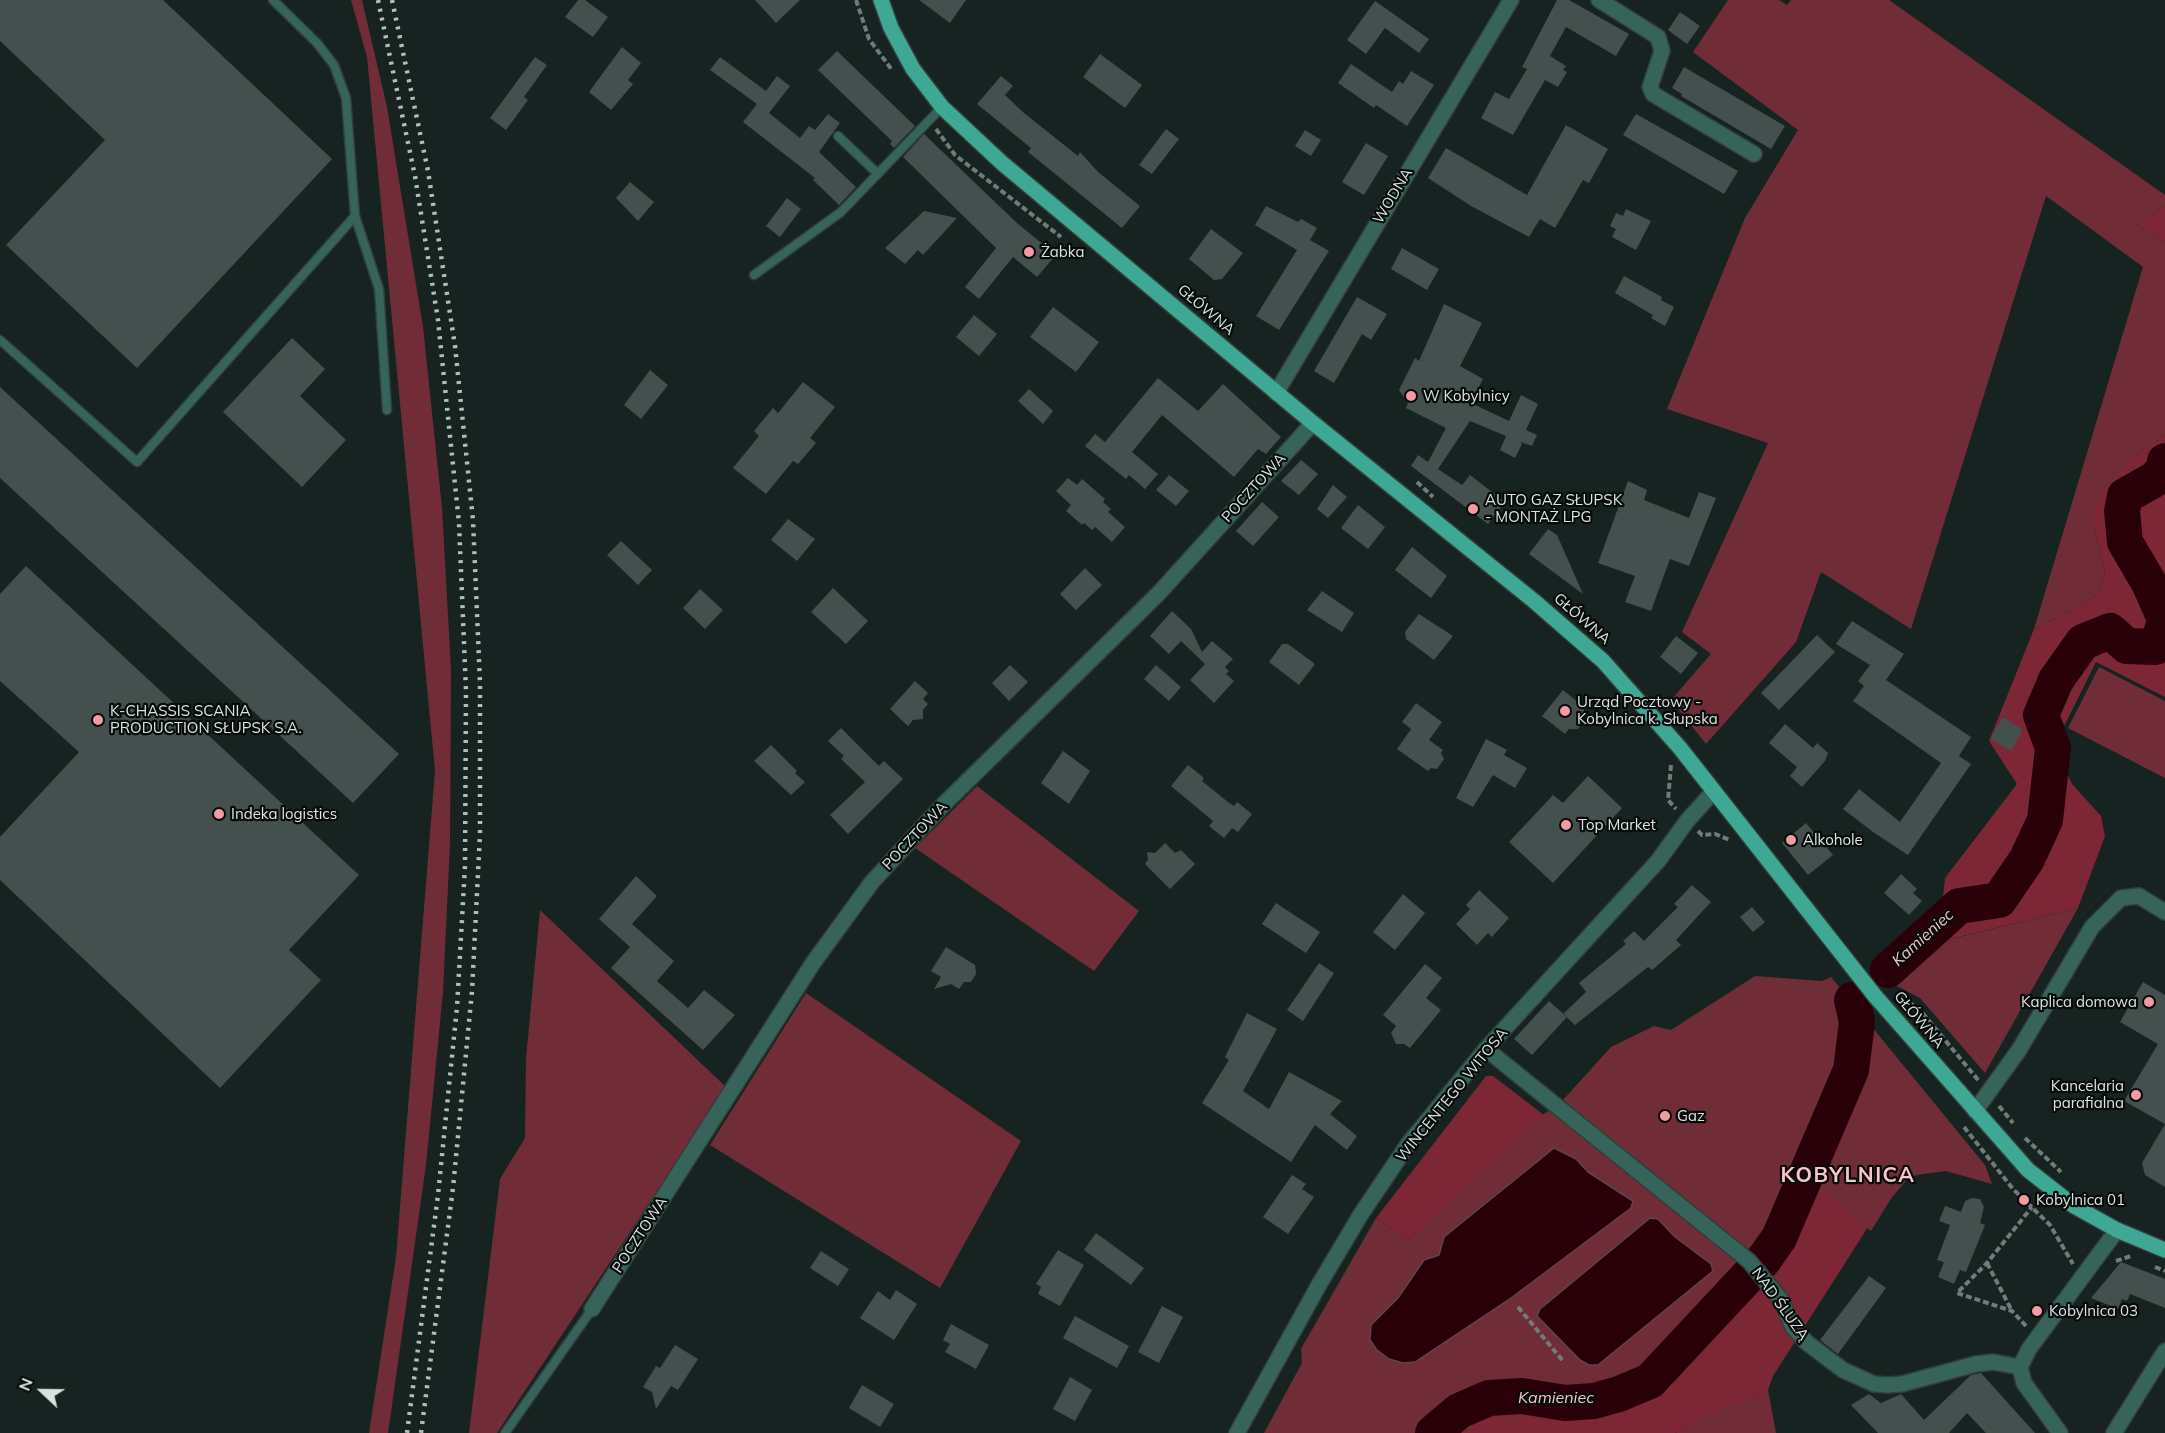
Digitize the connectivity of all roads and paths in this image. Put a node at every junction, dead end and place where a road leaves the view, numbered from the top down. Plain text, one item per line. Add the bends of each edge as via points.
1 (273, 0) edge
2 (881, 0) edge
3 (1511, 0) edge
4 (1599, 0) edge
5 (942, 106) junction
6 (838, 136) dead end
7 (1754, 154) dead end
8 (878, 174) junction
9 (355, 216) junction
10 (754, 275) dead end
11 (0, 339) edge
12 (1276, 393) junction
13 (387, 410) dead end
14 (1312, 423) junction
15 (1666, 759) dead end
16 (1714, 790) junction
17 (1687, 821) junction
18 (2165, 912) edge
19 (1486, 1049) junction
20 (1975, 1111) junction
21 (2032, 1208) dead end
22 (2117, 1230) junction
23 (2165, 1250) edge
24 (1987, 1263) junction
25 (1518, 1307) dead end
26 (592, 1309) joint
27 (2012, 1311) junction
28 (2038, 1338) junction
29 (2165, 1351) edge
30 (1563, 1361) dead end
31 (2020, 1367) junction
32 (505, 1433) edge
33 (1237, 1433) edge
34 (2060, 1433) edge
35 (2114, 1433) edge

1 - 9 lane via 334,65 346,98
2 - 5 main road, GŁÓWNA via 913,69
3 - 12 street, WODNA
4 - 7 street via 1658,37 1662,51 1650,87 1653,94
5 - 8 lane
5 - 12 main road, GŁÓWNA via 1002,163
6 - 8 lane
8 - 10 lane via 841,212
9 - 11 lane via 137,462
9 - 13 lane via 379,289
12 - 14 main road, GŁÓWNA
14 - 16 main road, GŁÓWNA via 1603,661
14 - 26 street, POCZTOWA via 1159,592 943,805 872,882 813,963
15 - 17 path via 1672,766 1668,800
16 - 17 street, WINCENTEGO WITOSA
16 - 20 main road, GŁÓWNA via 1875,996
17 - 19 street, WINCENTEGO WITOSA via 1658,861
18 - 20 street via 2139,896 2121,898 2092,927 2019,1050
19 - 31 street, NAD ŚLUZĄ via 1749,1261 1781,1300 1793,1327 1843,1370 1874,1384 1888,1385 1976,1364 1993,1362
19 - 33 street, WINCENTEGO WITOSA via 1409,1143 1361,1214
20 - 22 main road, GŁÓWNA via 2028,1170 2074,1206
21 - 24 path
22 - 23 main road, GŁÓWNA
22 - 28 street
24 - 27 path
24 - 27 path via 1957,1293
25 - 30 path
26 - 32 lane
27 - 28 path
28 - 31 street
29 - 35 street
31 - 34 street via 2024,1383

